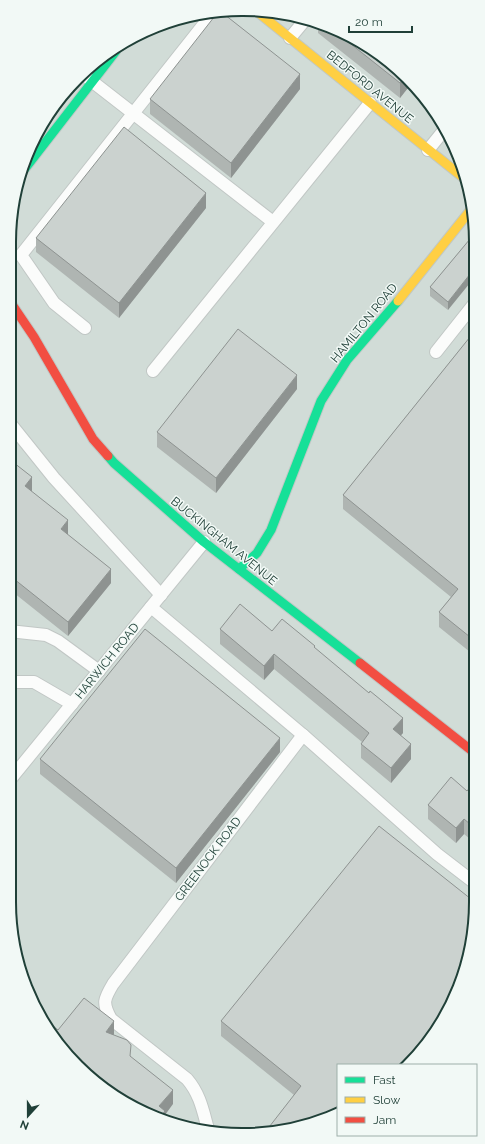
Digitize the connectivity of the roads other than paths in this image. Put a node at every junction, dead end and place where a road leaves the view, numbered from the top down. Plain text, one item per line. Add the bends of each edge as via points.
1 (264, 17) edge
2 (208, 19) dead end
3 (302, 24) edge
4 (290, 38) junction
5 (101, 66) edge
6 (89, 78) edge
7 (370, 103) junction
8 (134, 113) junction
9 (442, 134) edge
10 (428, 150) junction
11 (32, 157) edge
12 (458, 172) edge
13 (467, 214) edge
14 (273, 222) junction
15 (16, 310) edge
16 (469, 310) edge
17 (85, 328) dead end
18 (436, 352) dead end
19 (153, 371) dead end
20 (16, 431) edge
21 (204, 542) junction
22 (239, 569) junction
23 (160, 595) junction
24 (151, 607) junction
25 (16, 632) edge
26 (99, 671) junction
27 (16, 682) edge
28 (72, 704) junction
29 (303, 735) junction
30 (469, 749) edge
31 (16, 772) edge
32 (469, 879) edge
33 (207, 1125) edge

1 - 4 street, BEDFORD AVENUE
2 - 8 lane
3 - 4 lane
4 - 7 street, BEDFORD AVENUE
5 - 6 street
6 - 8 lane
6 - 11 street
7 - 10 street, BEDFORD AVENUE
7 - 14 lane
8 - 14 lane
8 - 17 lane via 22,255 54,303
9 - 10 lane
10 - 12 street, BEDFORD AVENUE
13 - 22 street, HAMILTON ROAD via 343,366 321,401 270,530 257,553
14 - 19 lane
15 - 21 street, BUCKINGHAM AVENUE via 93,439 114,463
16 - 18 lane
20 - 23 lane via 54,478
21 - 22 street, BUCKINGHAM AVENUE
21 - 23 lane, HARWICH ROAD
22 - 30 street, BUCKINGHAM AVENUE
23 - 24 lane, HARWICH ROAD
24 - 26 lane, HARWICH ROAD
24 - 29 lane
25 - 26 lane via 52,638
26 - 28 lane, HARWICH ROAD
27 - 28 lane via 34,682
28 - 31 lane, HARWICH ROAD
29 - 32 lane via 437,854
29 - 33 lane, GREENOCK ROAD via 106,996 104,1005 112,1019 194,1087

